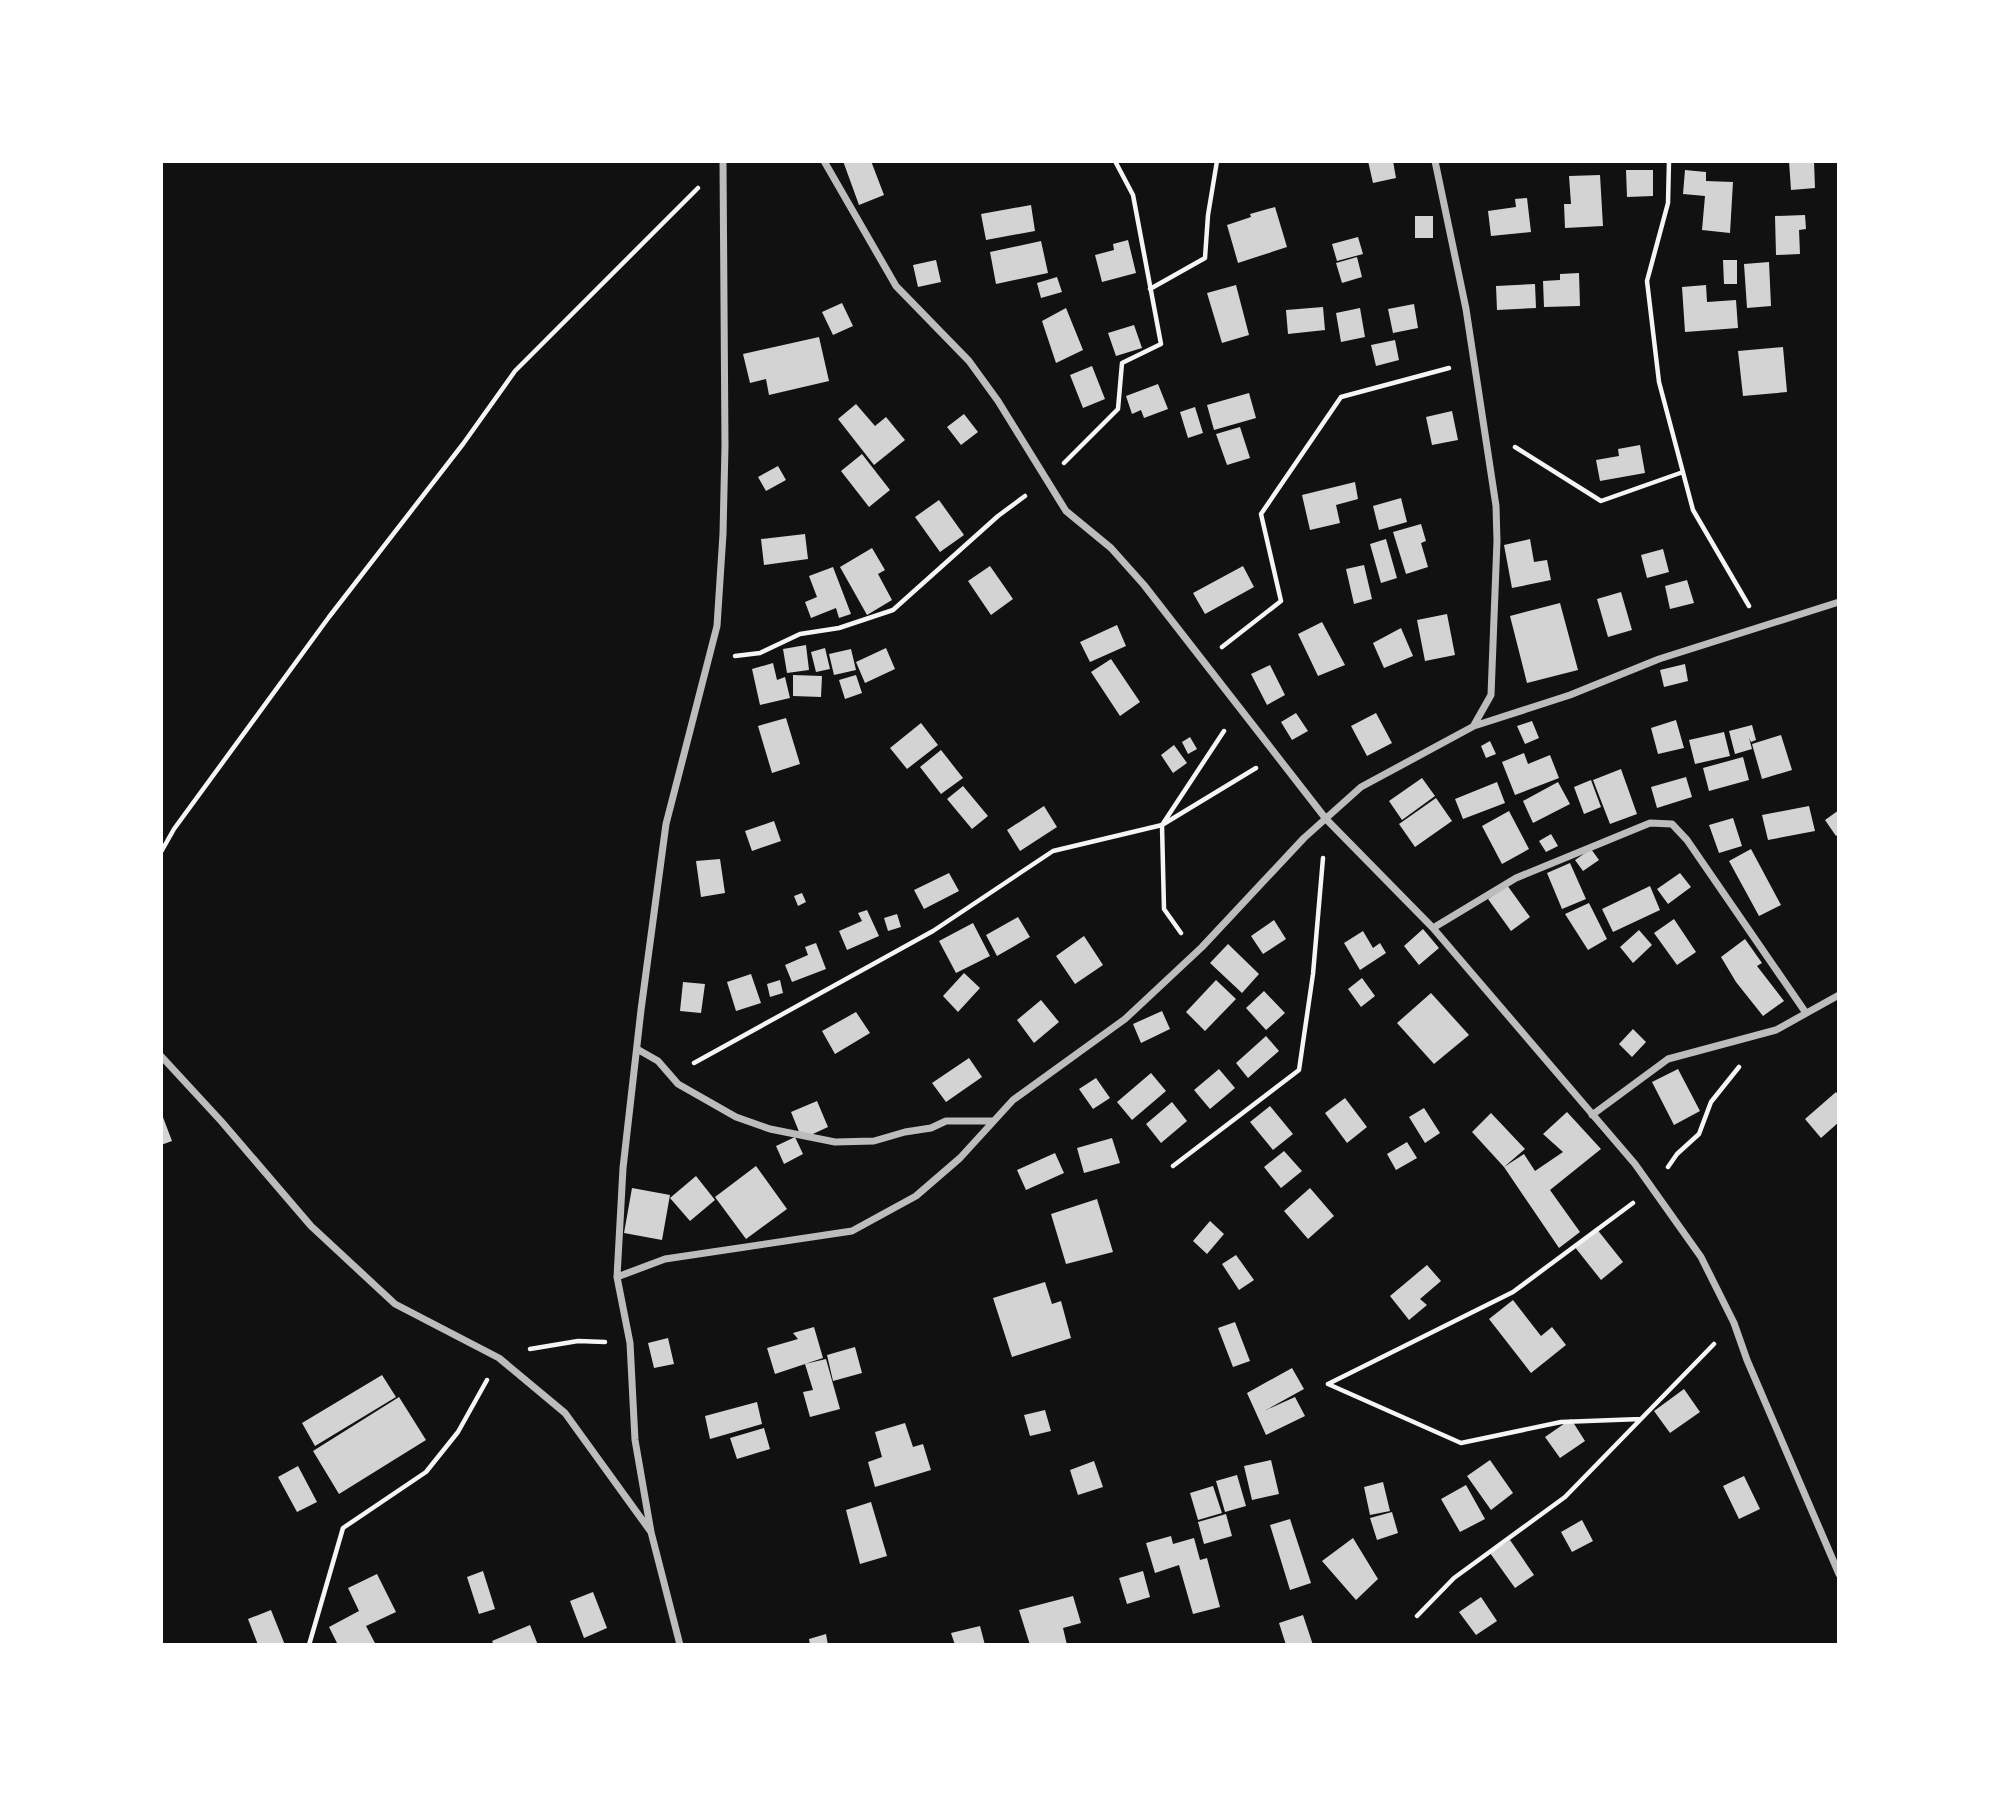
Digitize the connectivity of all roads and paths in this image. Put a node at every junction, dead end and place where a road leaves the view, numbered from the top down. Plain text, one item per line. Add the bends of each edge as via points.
1 (824, 161) edge
2 (1115, 161) edge
3 (1217, 161) edge
4 (1435, 161) edge
5 (1669, 161) edge
6 (723, 162) edge
7 (1150, 289) junction
8 (1474, 361) junction
9 (1485, 429) junction
10 (1683, 472) junction
11 (1047, 480) junction
12 (1839, 602) edge
13 (1762, 628) junction
14 (709, 659) junction
15 (1204, 661) junction
16 (1239, 706) junction
17 (1474, 726) junction
18 (1278, 755) junction
19 (1326, 819) junction
20 (1162, 825) junction
21 (161, 852) edge
22 (1433, 928) junction
23 (1195, 953) junction
24 (1839, 995) edge
25 (1806, 1013) junction
26 (1744, 1039) junction
27 (637, 1049) junction
28 (161, 1056) edge
29 (671, 1076) junction
30 (1592, 1115) junction
31 (993, 1121) junction
32 (1173, 1166) dead end
33 (1652, 1188) junction
34 (617, 1277) junction
35 (1734, 1323) junction
36 (630, 1343) junction
37 (499, 1358) junction
38 (1641, 1419) junction
39 (651, 1532) junction
40 (1839, 1574) edge
41 (1417, 1616) dead end
42 (309, 1645) edge
43 (680, 1645) edge

1 - 11 street via 896,286 969,361
2 - 7 path via 1133,194
3 - 7 path via 1205,258
4 - 8 street
5 - 10 path via 1668,203 1647,281 1659,382
6 - 14 street via 723,534 717,626
6 - 21 path via 515,371 329,617
7 - 11 path via 1161,344 1122,363 1118,409
8 - 9 street
8 - 15 path via 1341,397 1261,514 1282,601
9 - 10 path via 1601,500
9 - 17 street via 1497,541 1491,695
10 - 13 path via 1693,510
11 - 14 path via 998,516 893,610 839,628 800,634 760,653
11 - 15 street via 1066,511 1111,548
12 - 13 street
13 - 17 street via 1659,659 1570,695
14 - 27 street via 666,824
15 - 16 street
16 - 18 street
16 - 20 path
17 - 19 street via 1361,787
18 - 19 street
18 - 20 path
19 - 22 street
19 - 23 street
19 - 32 path via 1313,974 1299,1070
20 - 23 path via 1164,909
20 - 29 path via 1053,851 933,930
22 - 25 street via 1516,878 1650,823 1672,824
22 - 30 street
23 - 31 street via 1125,1019 1013,1100
24 - 25 street
25 - 26 street via 1776,1030
26 - 30 street via 1668,1059
26 - 33 path via 1740,1066 1711,1102 1699,1134
27 - 29 street via 658,1061
27 - 34 street via 623,1168
28 - 37 street via 311,1226 395,1304
29 - 31 street via 736,1117 769,1129 835,1142 874,1140 946,1121
30 - 33 street
31 - 34 street via 916,1196 852,1231 665,1259
33 - 35 street via 1701,1257
33 - 38 path via 1513,1292 1328,1384 1461,1443 1561,1422
34 - 36 street
35 - 38 path
35 - 40 street
36 - 37 path via 578,1341
36 - 39 street via 635,1440
37 - 39 street via 565,1413
37 - 42 path via 458,1432 426,1472 343,1528
38 - 41 path via 1565,1497 1454,1578
39 - 43 street

